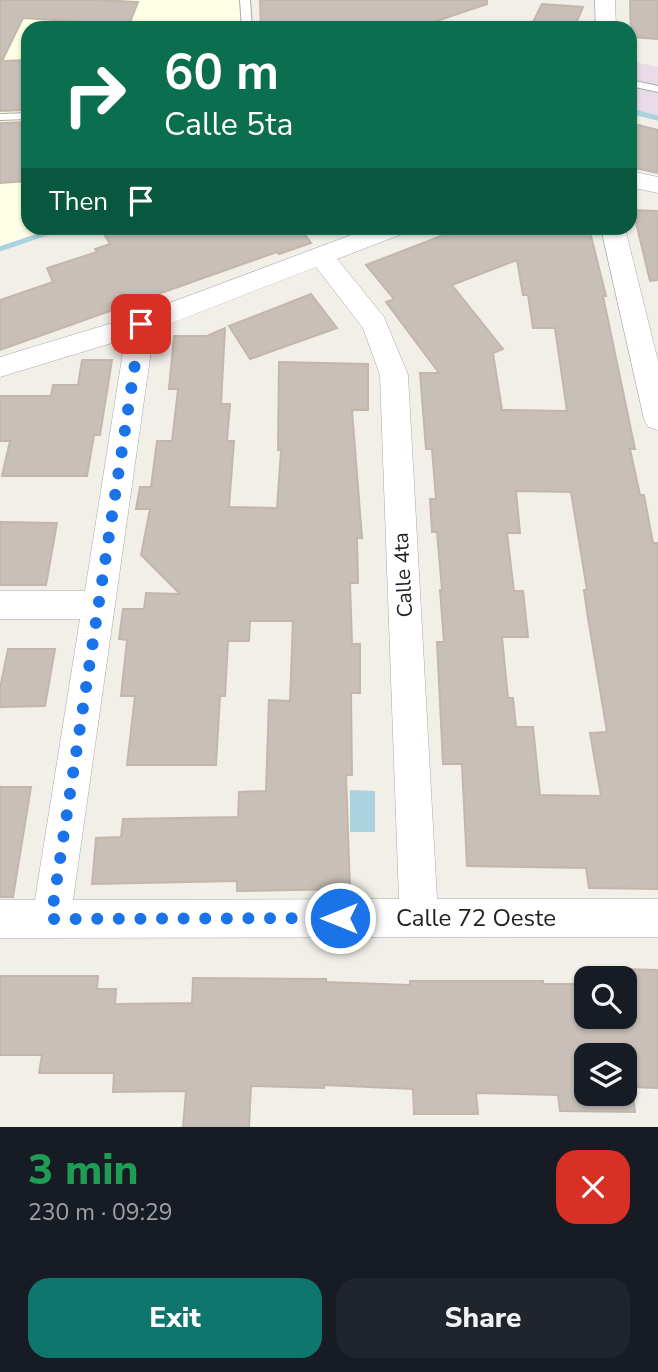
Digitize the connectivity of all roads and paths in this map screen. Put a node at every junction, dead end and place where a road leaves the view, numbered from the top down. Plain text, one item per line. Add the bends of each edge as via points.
1 (245, 0) edge
2 (605, 0) edge
3 (246, 21) edge
4 (606, 21) edge
5 (637, 84) edge
6 (658, 89) edge
7 (21, 116) edge
8 (0, 117) edge
9 (637, 180) edge
10 (658, 185) edge
11 (362, 235) edge
12 (615, 235) edge
13 (323, 244) edge
14 (141, 324) junction
15 (0, 367) edge
16 (658, 419) edge
17 (98, 605) junction
18 (0, 606) edge
19 (419, 918) junction
20 (658, 918) edge
21 (0, 919) edge
22 (51, 919) junction

1 - 3 lane
2 - 4 street
5 - 6 lane
7 - 8 lane
9 - 10 street
11 - 13 street
12 - 16 street
13 - 14 street
13 - 19 street, Calle 4ta via 375,324 394,375
14 - 15 street
14 - 17 street
17 - 18 street
17 - 22 street
19 - 20 street, Calle 72 Oeste
19 - 22 street, Calle 72 Oeste
21 - 22 street, Calle 72 Oeste

